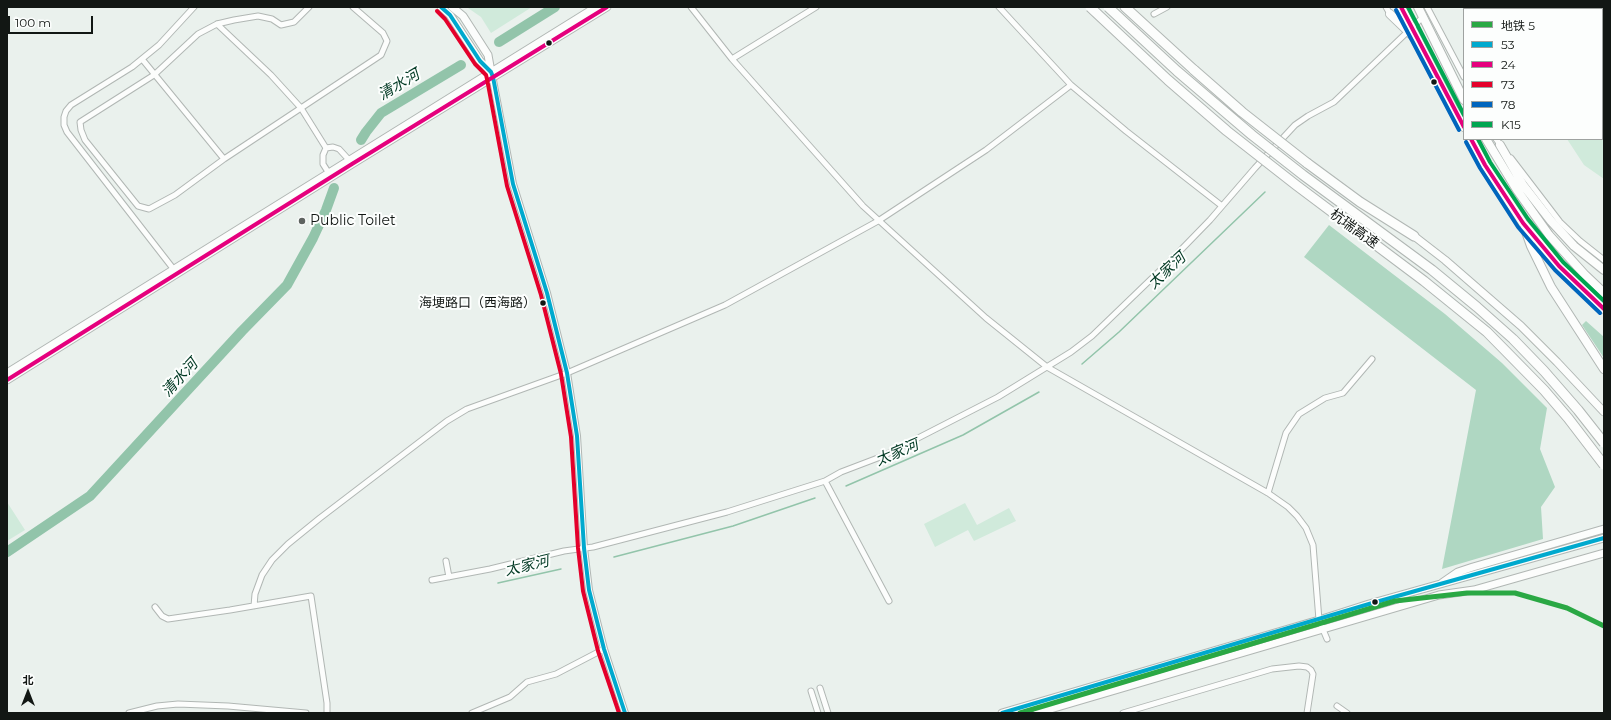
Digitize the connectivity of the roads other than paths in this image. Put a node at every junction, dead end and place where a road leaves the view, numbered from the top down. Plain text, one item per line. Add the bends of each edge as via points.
1 (194, 7) edge
2 (309, 7) edge
3 (353, 7) edge
4 (441, 7) edge
5 (452, 7) edge
6 (596, 7) edge
7 (607, 7) edge
8 (691, 7) edge
9 (816, 7) edge
10 (999, 7) edge
11 (1090, 7) edge
12 (1108, 7) edge
13 (1125, 7) edge
14 (1167, 7) edge
15 (1401, 7) edge
16 (1418, 7) edge
17 (1427, 7) edge
18 (1388, 10) edge
19 (1154, 14) dead end
20 (1423, 17) junction
21 (217, 24) junction
22 (1410, 30) junction
23 (142, 59) junction
24 (732, 59) junction
25 (154, 75) junction
26 (492, 75) junction
27 (1463, 75) edge
28 (1071, 85) junction
29 (1458, 87) junction
30 (1463, 93) edge
31 (1463, 98) edge
32 (301, 108) junction
33 (1463, 124) edge
34 (1472, 140) edge
35 (1487, 140) edge
36 (1498, 142) edge
37 (326, 148) junction
38 (224, 159) junction
39 (351, 161) junction
40 (330, 175) junction
41 (1222, 206) junction
42 (878, 221) junction
43 (1523, 222) junction
44 (1414, 236) joint
45 (1604, 260) edge
46 (1604, 270) edge
47 (175, 272) junction
48 (1604, 293) edge
49 (1604, 310) edge
50 (1372, 359) dead end
51 (1047, 367) junction
52 (1604, 369) edge
53 (7, 373) edge
54 (567, 373) junction
55 (7, 380) edge
56 (1604, 412) edge
57 (1604, 443) edge
58 (1604, 465) edge
59 (825, 481) junction
60 (1268, 493) junction
61 (1604, 529) edge
62 (1604, 538) edge
63 (584, 548) junction
64 (1604, 552) edge
65 (446, 561) dead end
66 (449, 577) junction
67 (432, 580) dead end
68 (1440, 584) junction
69 (888, 601) dead end
70 (254, 606) junction
71 (155, 607) dead end
72 (1319, 620) junction
73 (1323, 630) junction
74 (1327, 639) dead end
75 (604, 649) junction
76 (820, 688) dead end
77 (811, 691) dead end
78 (1337, 706) dead end
79 (129, 713) edge
80 (306, 713) edge
81 (327, 713) edge
82 (472, 713) edge
83 (625, 713) edge
84 (818, 713) edge
85 (828, 713) edge
86 (1002, 713) edge
87 (1037, 713) edge
88 (1123, 713) edge
89 (1307, 713) edge
90 (1347, 713) edge

1 - 23 street via 159,45
2 - 21 street via 294,22 281,25 272,19 258,16
3 - 32 street via 383,33 387,41 381,55
4 - 26 main road via 450,15
5 - 26 main road via 463,16 488,55
6 - 26 main road
7 - 26 main road
8 - 24 street
9 - 24 street
10 - 28 street
11 - 58 highway, 杭瑞高速, bridge via 1226,131 1424,280 1487,332 1549,396
12 - 57 highway, 杭瑞高速, bridge via 1182,76 1252,135 1432,270 1513,339 1549,376
13 - 44 highway, bridge via 1219,92 1307,163 1360,202
14 - 19 street
15 - 22 main road
16 - 20 main road
17 - 27 street
18 - 22 main road
20 - 22 street
20 - 29 main road
21 - 25 street via 198,34
21 - 32 street via 271,75
22 - 33 main road via 1420,43
22 - 41 street via 1334,102 1295,125
23 - 25 street
23 - 47 street via 71,105 66,111 64,125
24 - 42 street
25 - 38 street
25 - 38 street via 80,122 85,140 138,206 149,209 175,195
26 - 39 main road
26 - 54 street via 513,184 547,293
28 - 41 street
28 - 42 street via 986,150
29 - 30 main road
29 - 31 main road
32 - 37 street
32 - 38 street
34 - 43 main road
35 - 48 main road via 1517,190 1549,235 1584,275
36 - 45 street via 1560,222
36 - 46 main road via 1523,184 1556,227
37 - 39 street via 339,149
37 - 40 street via 323,164
39 - 40 main road
40 - 47 main road
41 - 51 street via 1174,257 1092,336
42 - 51 street via 986,318
42 - 54 street via 725,305
43 - 49 main road via 1560,266
43 - 52 main road via 1531,246 1551,287
44 - 56 main road via 1445,260 1548,352
47 - 53 main road
47 - 55 main road
50 - 60 street via 1343,393 1325,398 1299,414 1286,433
51 - 59 street via 966,414 883,456
51 - 60 street
54 - 63 street via 577,436
54 - 70 street via 467,408 446,421 288,544 262,575 255,594
59 - 63 street via 727,512
59 - 69 street
60 - 72 street via 1298,516 1313,545
61 - 68 main road via 1458,572
62 - 68 main road
63 - 66 street
63 - 75 street via 589,590
64 - 73 main road via 1474,590 1439,595
65 - 66 street
66 - 67 street
68 - 72 main road
70 - 71 street via 168,618 162,616
70 - 81 street via 310,596
72 - 73 street
72 - 86 main road
73 - 74 street
73 - 87 main road
75 - 82 street via 556,674 527,682 510,697
75 - 83 street
76 - 85 street
77 - 84 street
78 - 90 street
79 - 80 street via 178,704
88 - 89 street via 1260,672 1299,666 1307,667 1313,674

